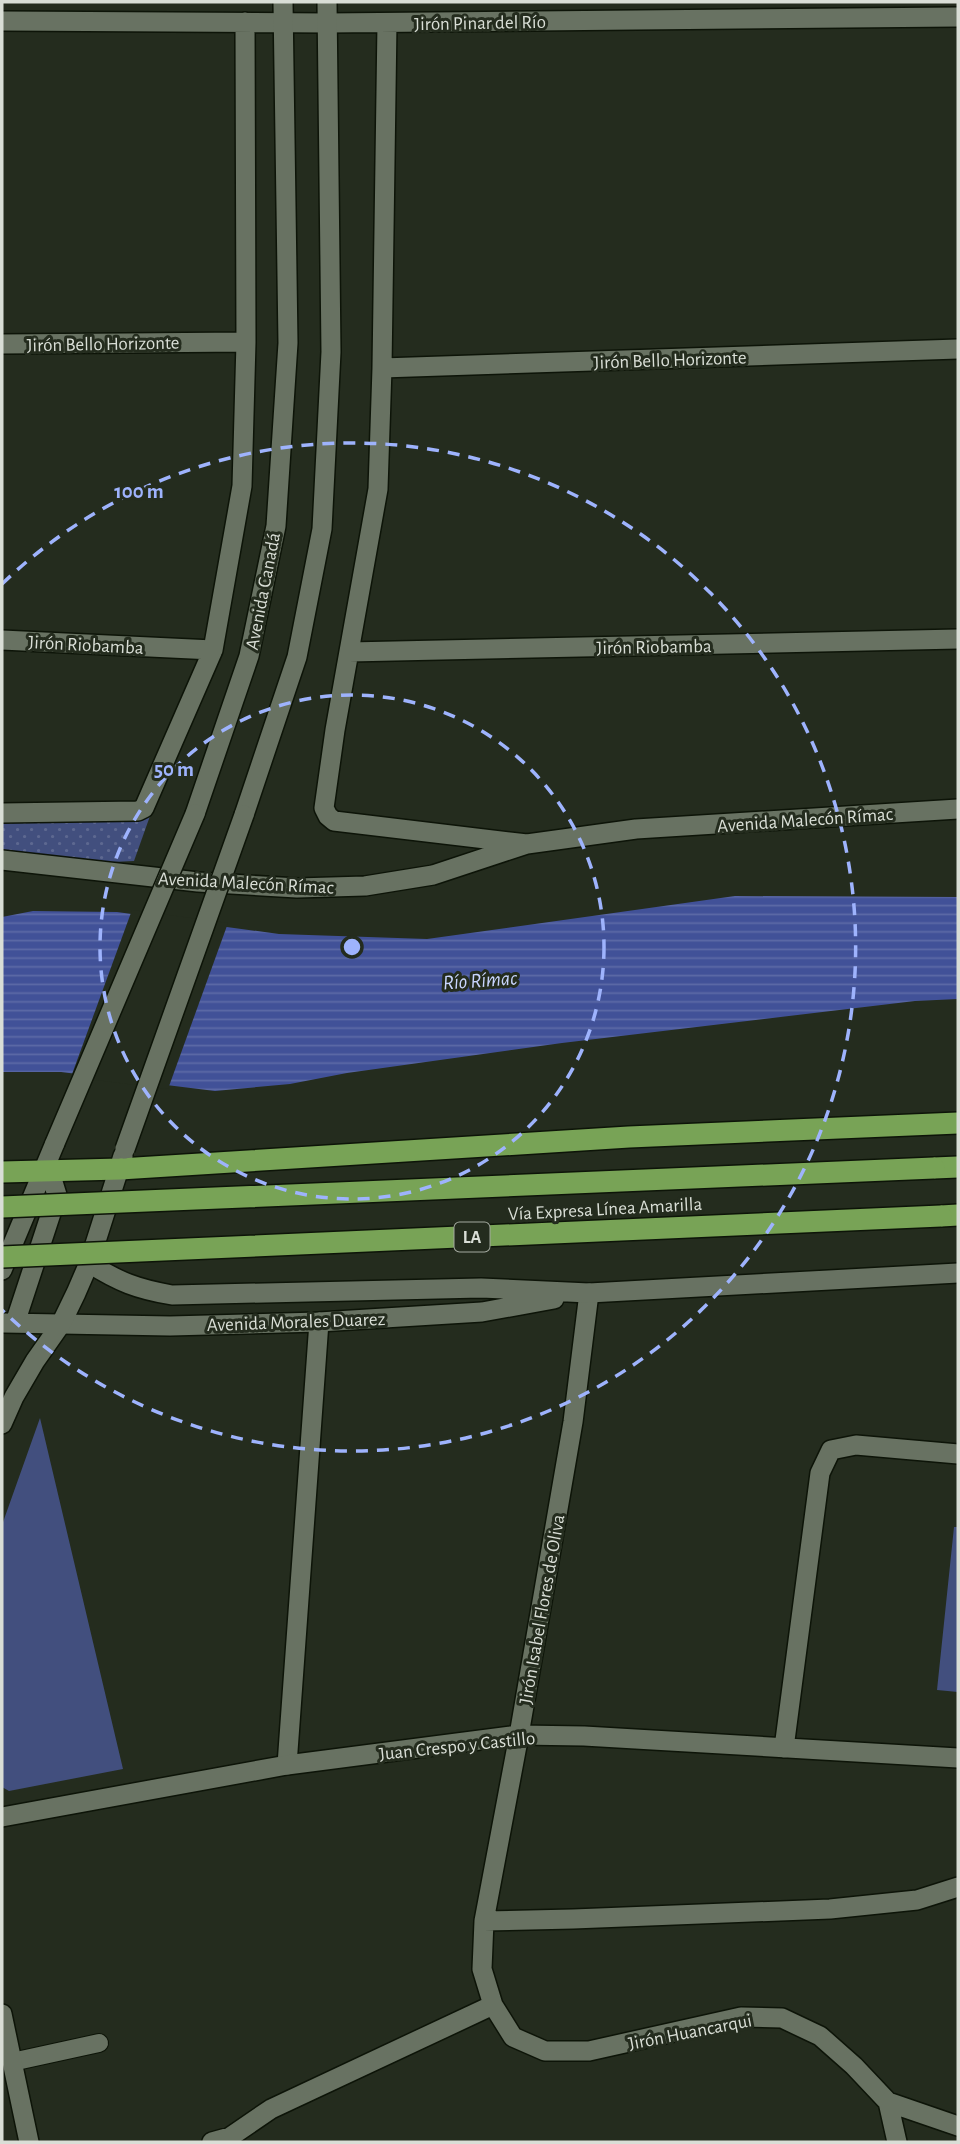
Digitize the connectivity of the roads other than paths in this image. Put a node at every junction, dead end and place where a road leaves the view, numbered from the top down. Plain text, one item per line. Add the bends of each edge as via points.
1 (327, 2) edge
2 (283, 12) edge
3 (958, 17) edge
4 (2, 21) edge
5 (245, 22) junction
6 (327, 23) junction
7 (387, 23) junction
8 (246, 342) junction
9 (2, 344) edge
10 (958, 349) edge
11 (382, 368) junction
12 (958, 639) edge
13 (2, 640) edge
14 (213, 650) junction
15 (349, 652) junction
16 (958, 809) edge
17 (2, 813) edge
18 (527, 844) junction
19 (2, 860) edge
20 (958, 1123) edge
21 (122, 1159) junction
22 (958, 1167) edge
23 (45, 1171) junction
24 (2, 1172) edge
25 (2, 1207) edge
26 (950, 1215) edge
27 (2, 1257) edge
28 (89, 1263) junction
29 (2, 1270) edge
30 (958, 1273) edge
31 (589, 1293) junction
32 (319, 1322) junction
33 (8, 1323) edge
34 (61, 1324) junction
35 (2, 1424) edge
36 (958, 1454) edge
37 (519, 1735) junction
38 (784, 1748) junction
39 (958, 1758) edge
40 (287, 1765) junction
41 (2, 1817) edge
42 (958, 1887) edge
43 (484, 1921) junction
44 (493, 2005) junction
45 (2, 2014) edge
46 (99, 2043) dead end
47 (12, 2062) junction
48 (888, 2102) junction
49 (958, 2126) edge
50 (29, 2142) edge
51 (212, 2142) edge
52 (897, 2142) edge

1 - 6 street
2 - 5 street, Jirón Pinar del Río
2 - 6 street, Jirón Pinar del Río
2 - 23 street, Avenida Canadá, bridge via 288,343 276,526 249,656 195,814
3 - 7 street, Jirón Pinar del Río
4 - 5 street, Jirón Pinar del Río
5 - 8 street, Avenida Canadá
6 - 7 street, Jirón Pinar del Río
6 - 21 street, bridge via 331,352 323,529 297,657
7 - 11 street
8 - 9 street, Jirón Bello Horizonte
8 - 14 street, Avenida Canadá via 242,486
10 - 11 street, Jirón Bello Horizonte
11 - 15 street via 378,489
12 - 15 street, Jirón Riobamba
13 - 14 street, Jirón Riobamba
14 - 17 street, Avenida Canadá via 144,808
15 - 18 street, Avenida Malecón Rímac via 324,808 328,816 334,821
16 - 18 street, Avenida Malecón Rímac via 636,829
18 - 19 street, Avenida Malecón Rímac via 433,875 366,886 310,888 198,882
20 - 21 highway
21 - 23 highway
21 - 28 street
22 - 25 highway, Vía Expresa Línea Amarilla, bridge
23 - 24 highway
23 - 29 street, Avenida Canadá
23 - 33 street via 57,1195
26 - 27 highway, Vía Expresa Línea Amarilla / LA, bridge
28 - 31 street, Avenida Morales Duarez via 116,1280 172,1295 481,1288
28 - 34 street
30 - 31 street, Avenida Morales Duarez
31 - 32 street, Avenida Morales Duarez via 482,1312
31 - 37 street, Jirón Isabel Flores de Oliva via 573,1422
32 - 34 street, Avenida Morales Duarez
32 - 40 street
33 - 34 street, Avenida Morales Duarez
34 - 35 street via 24,1379
36 - 38 street via 856,1445 831,1450 820,1473
37 - 38 street, Juan Crespo y Castillo
37 - 40 street, Juan Crespo y Castillo
37 - 43 street, Jirón Isabel Flores de Oliva
38 - 39 street, Juan Crespo y Castillo
40 - 41 street, Juan Crespo y Castillo
42 - 43 street via 917,1900 830,1909
43 - 44 street, Jirón Isabel Flores de Oliva via 482,1969
44 - 48 street, Jirón Huancarqui via 513,2037 545,2051 589,2051 741,2017 782,2018 820,2036
44 - 51 street via 271,2109 230,2137
45 - 47 street
46 - 47 lane
47 - 50 street
48 - 49 street, Jirón Huancarqui
48 - 52 street

